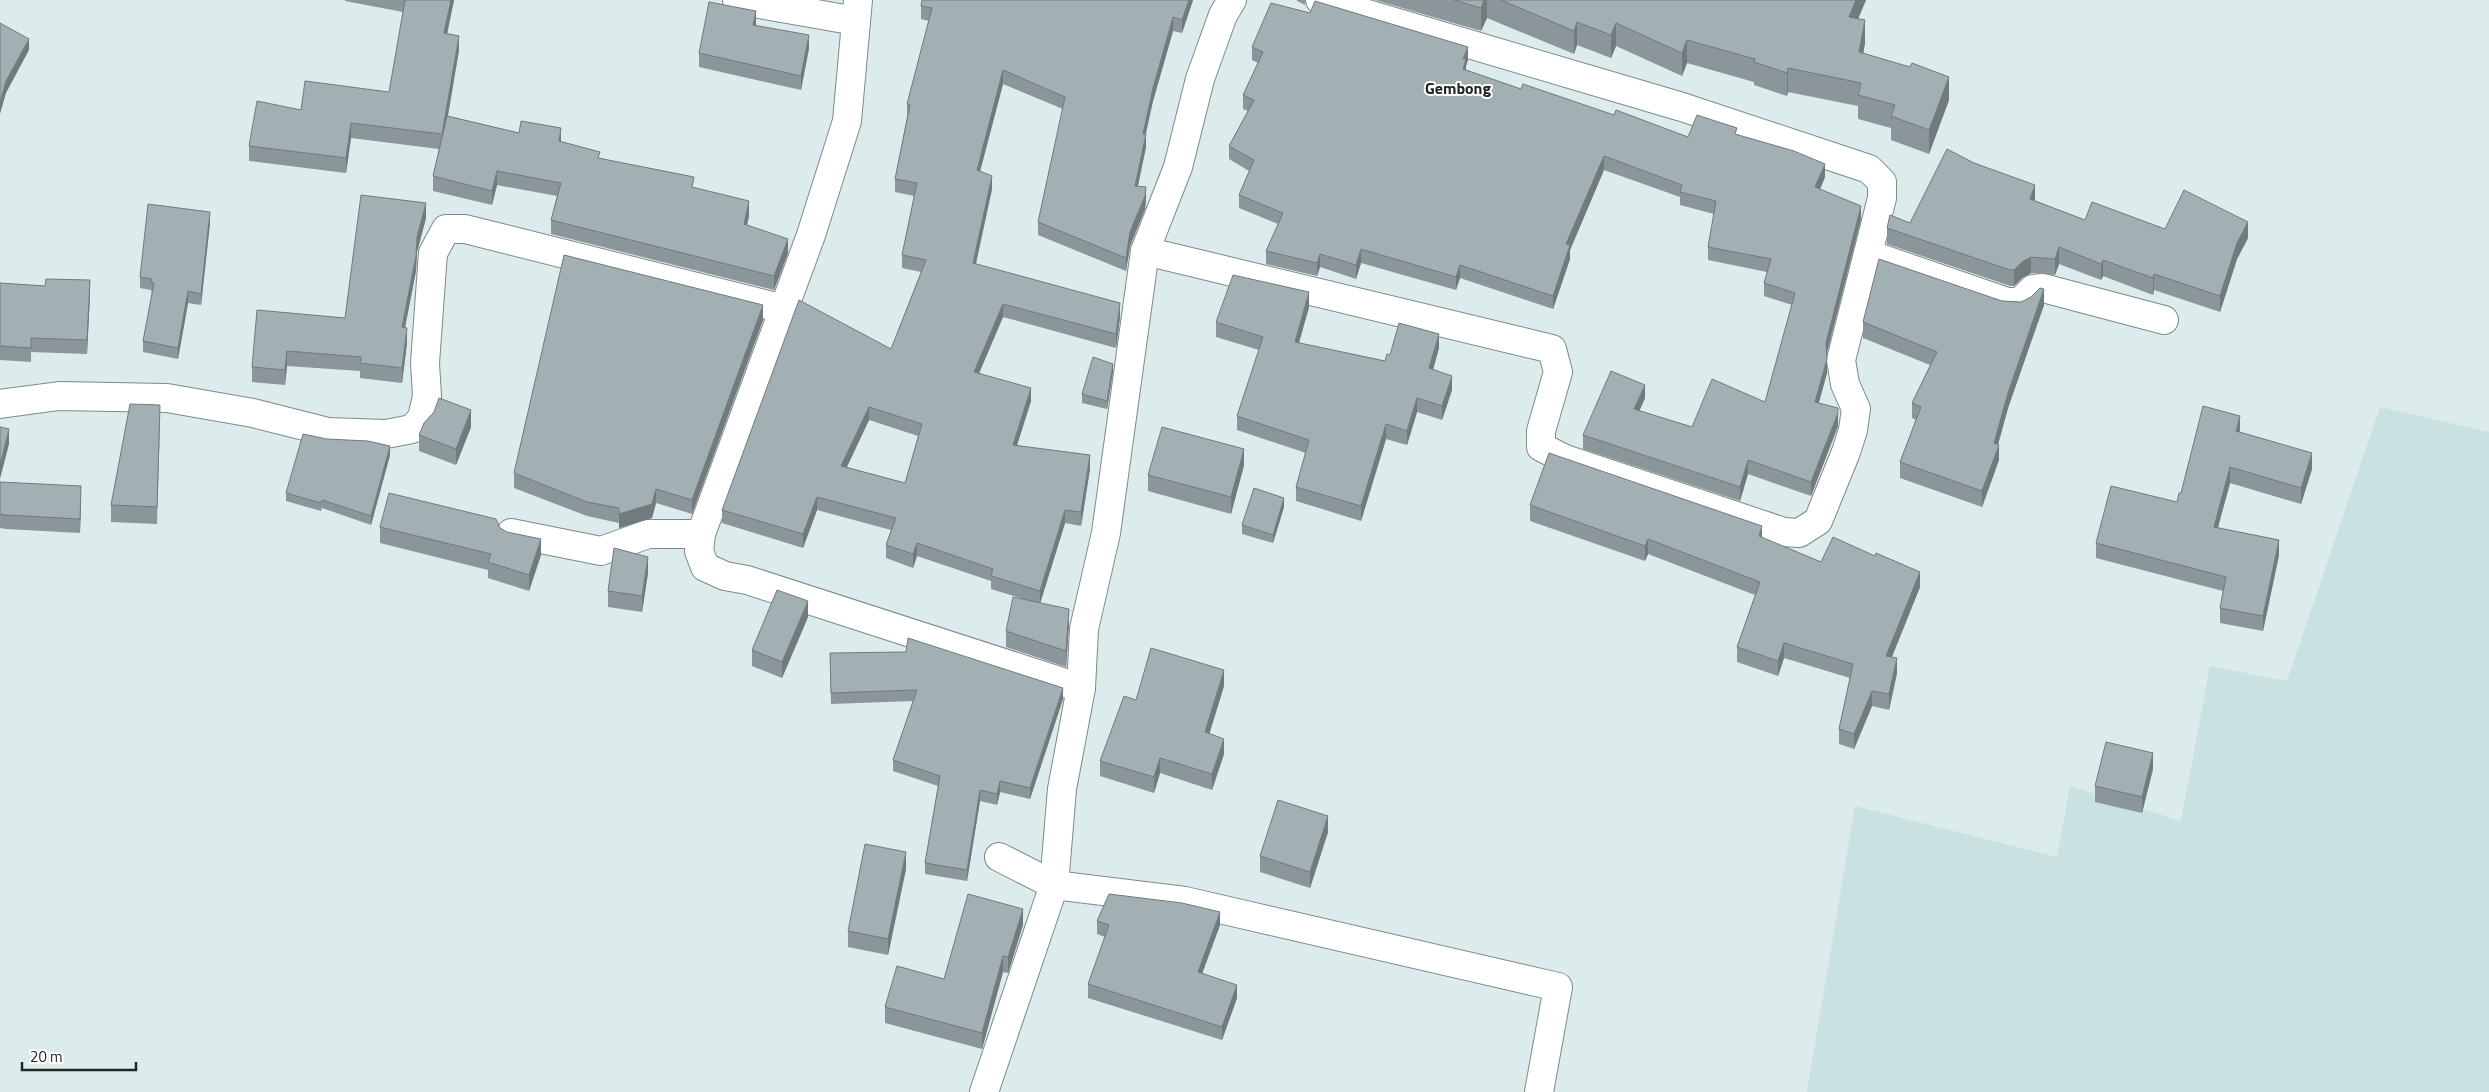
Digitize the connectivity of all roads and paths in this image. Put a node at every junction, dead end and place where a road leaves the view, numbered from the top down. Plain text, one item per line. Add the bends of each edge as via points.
1 (737, 0) edge
2 (1232, 0) edge
3 (1320, 0) edge
4 (857, 10) edge
5 (1145, 251) junction
6 (1868, 254) junction
7 (784, 309) junction
8 (2164, 320) dead end
9 (0, 404) edge
10 (511, 533) edge
11 (701, 534) junction
12 (1081, 688) junction
13 (999, 857) dead end
14 (1054, 885) junction
15 (984, 1092) edge
16 (1538, 1092) edge

1 - 4 street
2 - 5 street via 1223,15 1200,78 1178,167
3 - 6 street via 1682,107 1869,169 1882,182 1882,198
4 - 7 street via 847,121
5 - 6 street via 1552,349 1558,372 1541,431 1541,447 1574,462 1784,532 1799,533 1818,520 1853,430 1856,409 1845,384 1841,360
5 - 12 street via 1106,533 1084,629
6 - 8 street via 2007,302 2020,302 2032,289 2043,288
7 - 9 street via 465,229 446,229 433,253 425,363 427,396 422,418 412,429 386,434 328,432 253,413 167,398 59,396
7 - 11 street
10 - 11 street via 602,551 648,534
11 - 12 street via 699,551 705,567 725,576 747,580
12 - 14 street via 1062,788
13 - 14 street
14 - 15 street
14 - 16 street via 1185,901 1558,987

